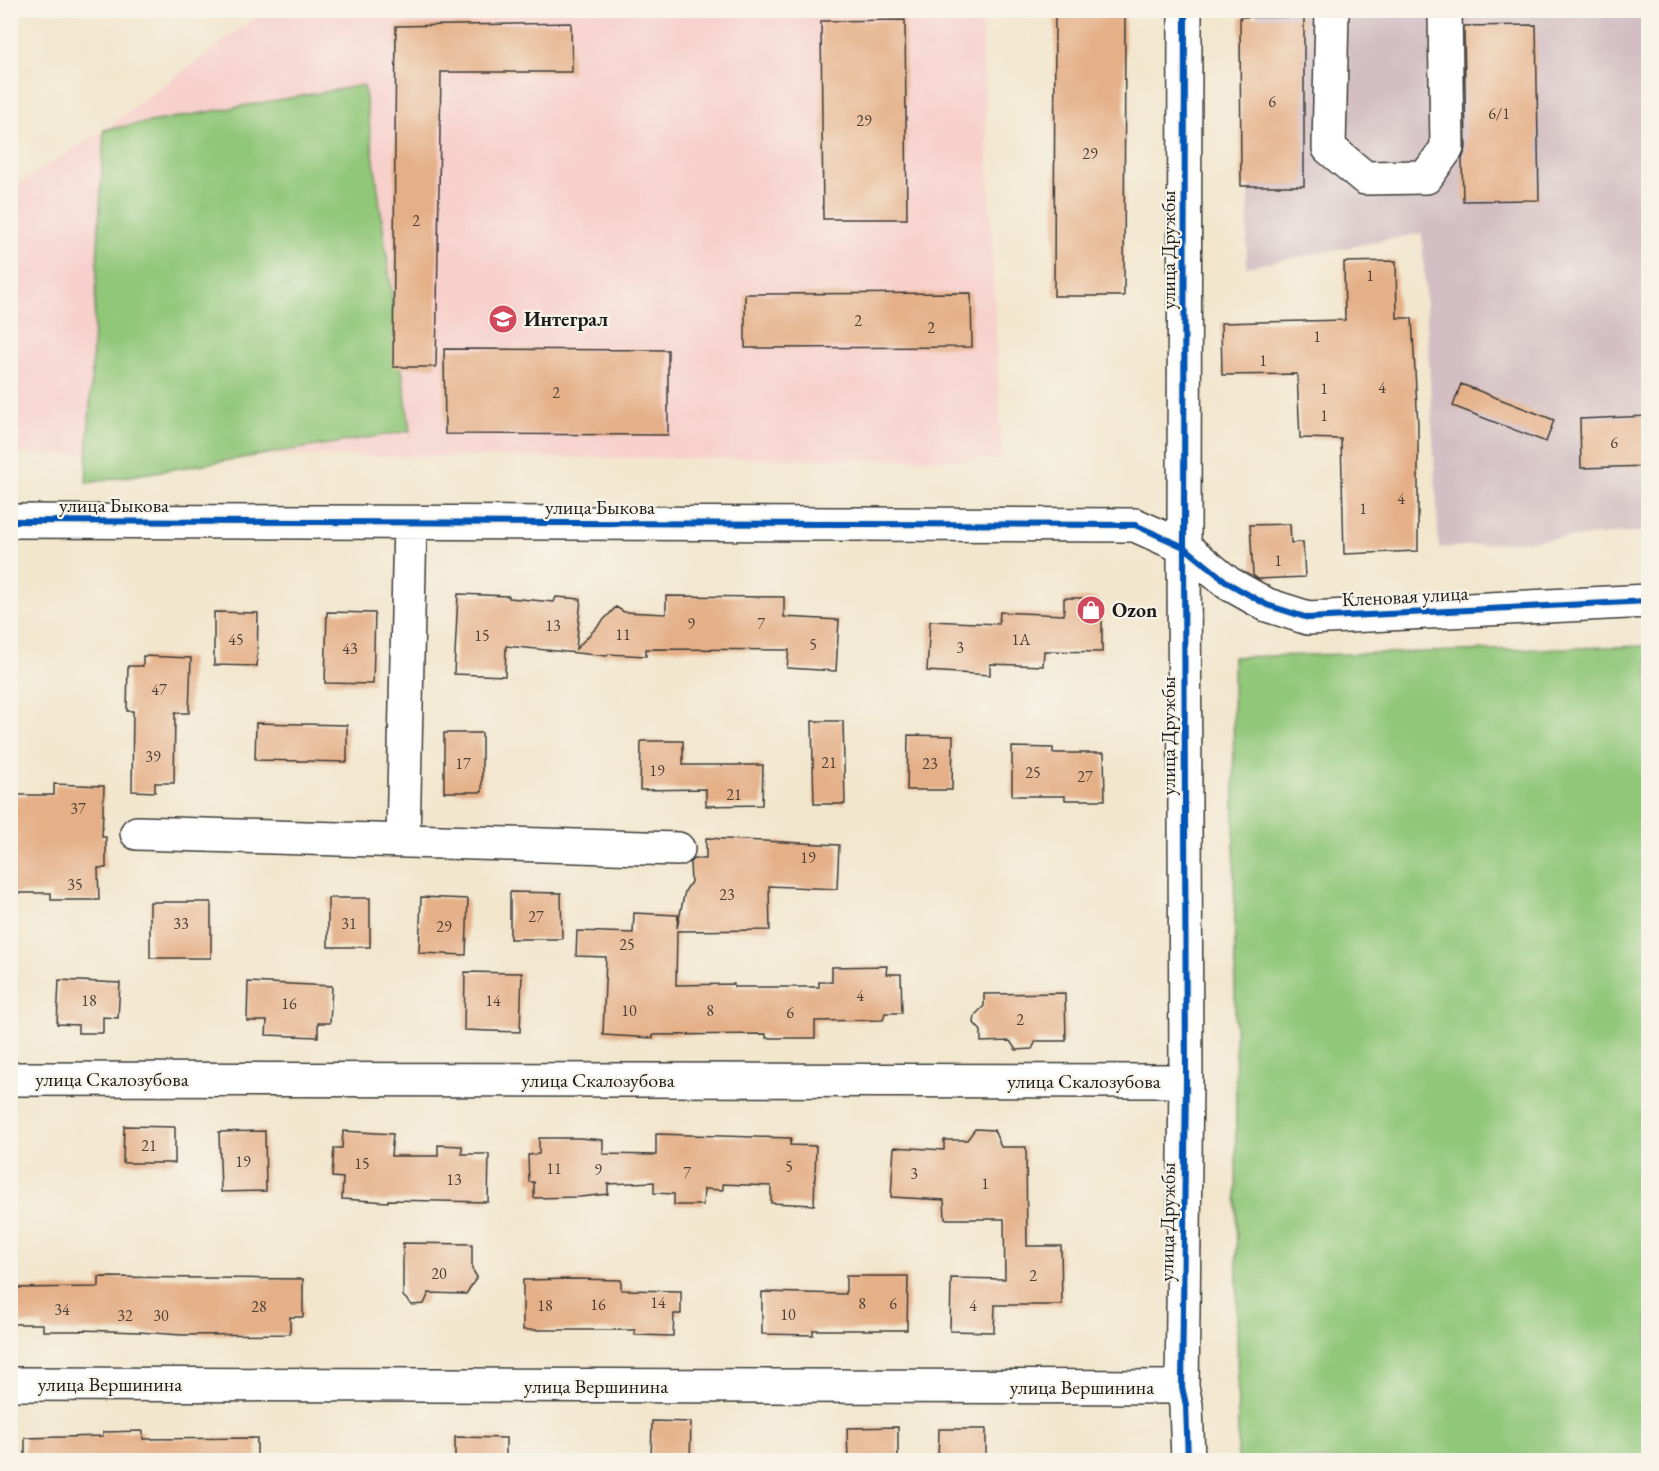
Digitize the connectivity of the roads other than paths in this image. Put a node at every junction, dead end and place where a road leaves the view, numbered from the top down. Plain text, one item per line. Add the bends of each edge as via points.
1 (1185, 10) edge
2 (1332, 10) edge
3 (1445, 10) edge
4 (10, 521) edge
5 (410, 522) junction
6 (1184, 547) junction
7 (1648, 601) edge
8 (137, 833) dead end
9 (403, 840) junction
10 (678, 849) dead end
11 (10, 1079) edge
12 (1186, 1081) junction
13 (10, 1384) edge
14 (1182, 1387) junction
15 (1188, 1461) edge

1 - 6 street, улица Дружбы
2 - 3 street via 1329,148 1365,178 1426,177 1447,148
4 - 5 street, улица Быкова
5 - 6 street, улица Быкова via 1135,525
5 - 9 street
6 - 7 street, Кленовая улица via 1228,583 1267,605 1308,618
6 - 12 street, улица Дружбы
8 - 9 street
9 - 10 street
11 - 12 street, улица Скалозубова
12 - 14 street, улица Дружбы
13 - 14 street, улица Вершинина
14 - 15 street, улица Дружбы

